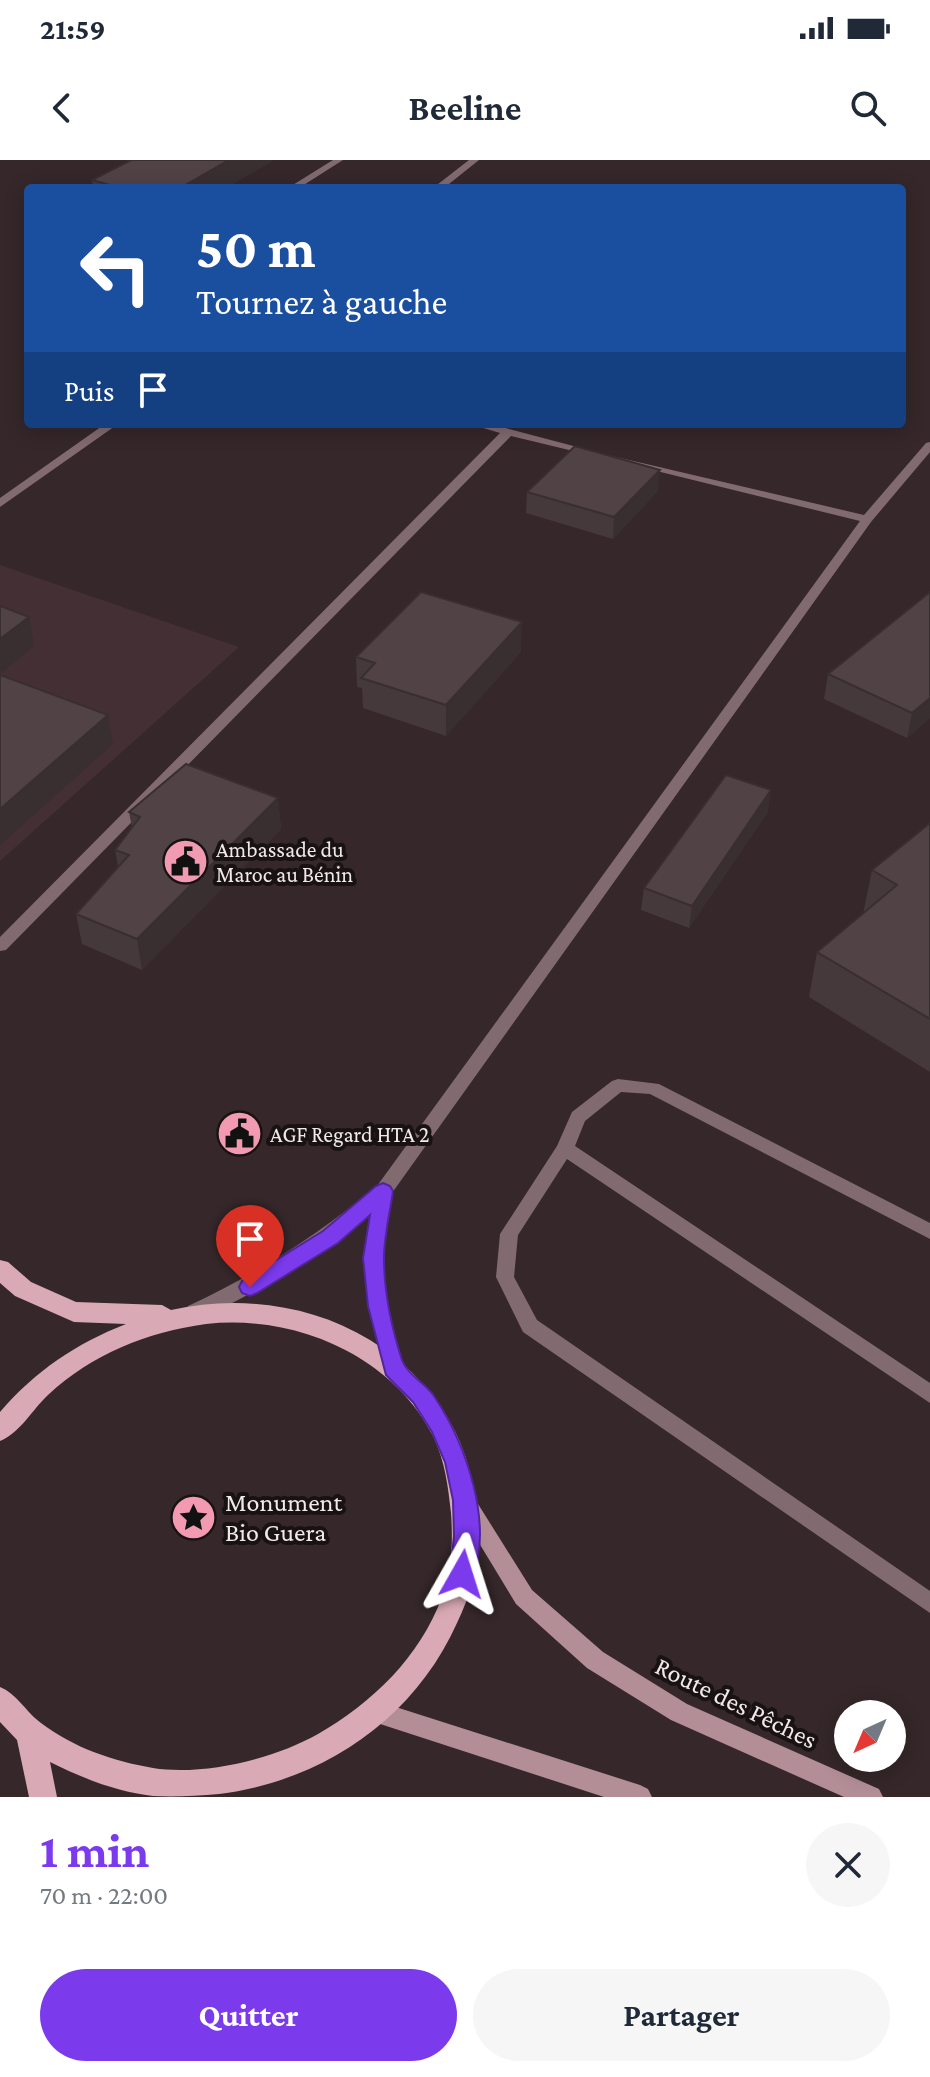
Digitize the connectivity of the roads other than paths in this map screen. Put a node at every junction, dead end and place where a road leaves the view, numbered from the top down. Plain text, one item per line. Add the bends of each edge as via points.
1 (318, 160) edge
2 (475, 160) edge
3 (336, 162) edge
4 (300, 184) edge
5 (443, 184) edge
6 (106, 428) edge
7 (492, 428) edge
8 (508, 432) junction
9 (928, 450) edge
10 (0, 503) edge
11 (867, 519) junction
12 (0, 946) edge
13 (565, 1148) junction
14 (383, 1191) junction
15 (930, 1232) edge
16 (0, 1269) edge
17 (186, 1316) junction
18 (393, 1369) junction
19 (930, 1394) edge
20 (0, 1430) edge
21 (465, 1500) junction
22 (930, 1603) edge
23 (0, 1701) edge
24 (377, 1712) junction
25 (30, 1732) junction
26 (225, 1789) edge
27 (43, 1797) edge
28 (640, 1797) edge
29 (871, 1797) edge

1 - 3 street
2 - 5 street
3 - 4 street
6 - 10 street
7 - 8 street
8 - 11 street
8 - 12 street
9 - 11 street
11 - 14 street
13 - 15 street via 578,1117 618,1085 653,1088
13 - 19 street
13 - 22 street via 509,1234 505,1277 530,1326
14 - 17 street via 330,1237 250,1287
14 - 18 street via 374,1258 378,1306
16 - 17 main road via 23,1289 74,1312
17 - 18 main road via 223,1312 298,1320 332,1331
17 - 20 main road via 123,1335 75,1359 43,1383
18 - 21 main road via 421,1396 441,1426
21 - 24 main road via 462,1574 450,1611 433,1648
21 - 29 main road, Route des Pêches via 524,1597 595,1660 679,1712
23 - 25 main road
24 - 26 main road via 344,1739 307,1758
24 - 28 main road
25 - 26 main road via 87,1766 155,1783
25 - 27 main road

